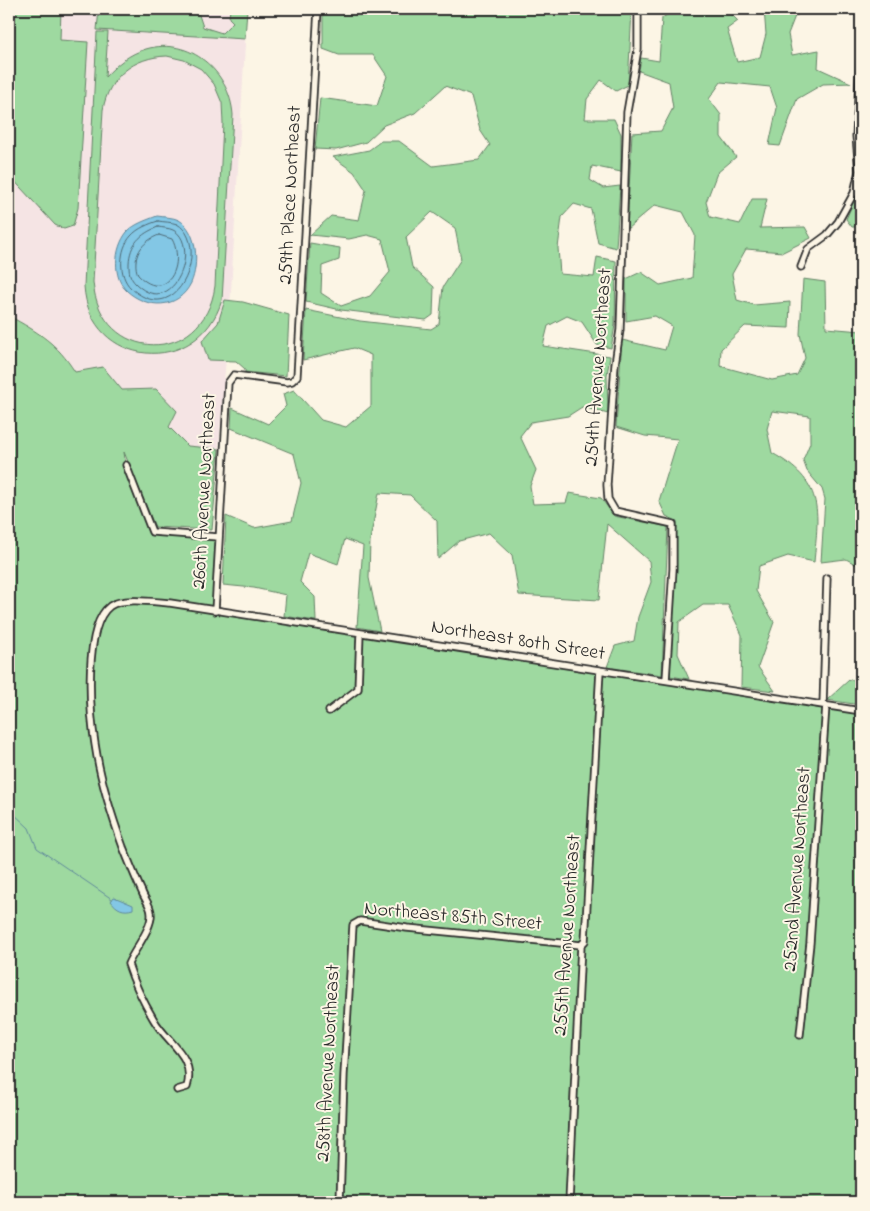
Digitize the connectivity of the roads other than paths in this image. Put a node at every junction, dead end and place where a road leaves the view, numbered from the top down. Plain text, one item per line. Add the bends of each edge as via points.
1 (318, 9) edge
2 (638, 9) edge
3 (861, 49) edge
4 (801, 268) dead end
5 (234, 375) joint
6 (126, 466) dead end
7 (218, 537) junction
8 (828, 578) dead end
9 (215, 611) junction
10 (360, 633) junction
11 (600, 670) junction
12 (666, 680) junction
13 (825, 705) junction
14 (329, 711) dead end
15 (861, 711) edge
16 (353, 925) joint
17 (580, 945) junction
18 (800, 1035) dead end
19 (177, 1090) dead end
20 (340, 1202) edge
21 (569, 1202) edge

1 - 5 street, 259th Place Northeast via 297,376 286,382
2 - 12 street, 254th Avenue Northeast via 638,49 627,112 620,330 607,485 608,499 615,511 673,524
3 - 4 street via 856,136 859,170 854,193 838,222 808,249
5 - 7 street, 260th Avenue Northeast via 228,383
6 - 7 street via 152,532
7 - 9 street, 260th Avenue Northeast
8 - 13 street, 252nd Avenue Northeast
9 - 10 street, Northeast 80th Street
9 - 19 street, Northeast 80th Street via 170,603 130,601 112,605 101,616 93,635 90,660 94,743 104,789 123,846 151,912 149,928 128,964 155,1022 184,1058 190,1076 187,1087
10 - 11 street, Northeast 80th Street
10 - 14 street via 358,689
11 - 12 street, Northeast 80th Street
11 - 17 street, 255th Avenue Northeast via 589,886 585,941
12 - 13 street, Northeast 80th Street
13 - 15 street, Northeast 80th Street
13 - 18 street, 252nd Avenue Northeast via 810,943
16 - 17 street, Northeast 85th Street via 360,921
16 - 20 street, 258th Avenue Northeast
17 - 21 street, 255th Avenue Northeast

